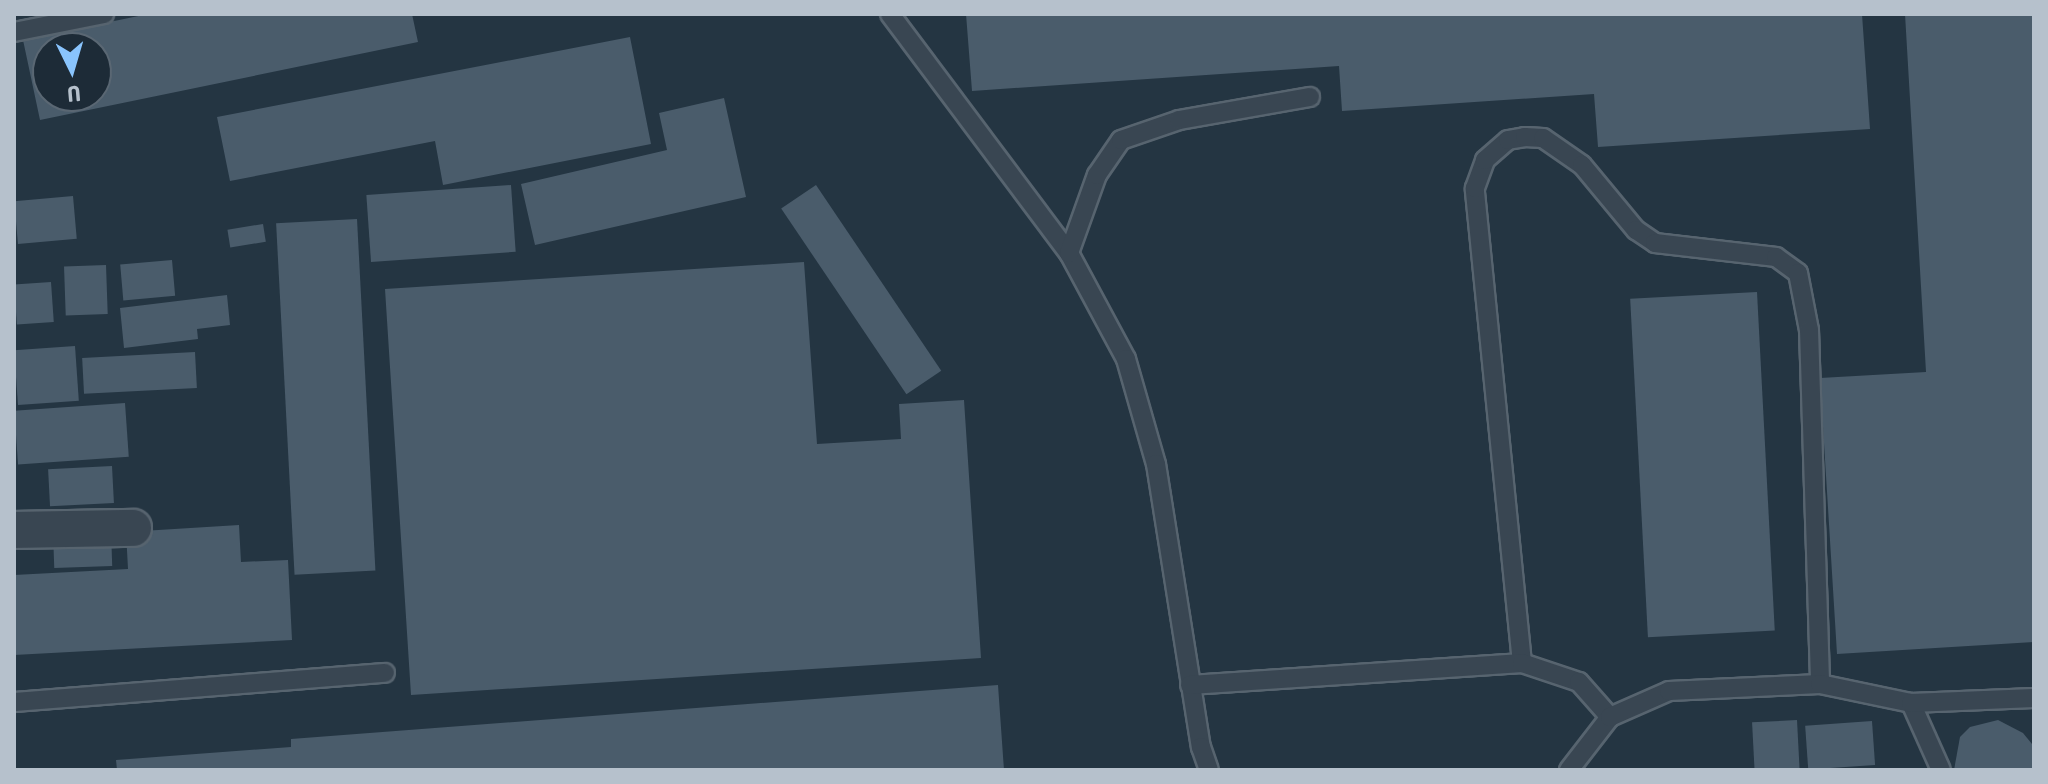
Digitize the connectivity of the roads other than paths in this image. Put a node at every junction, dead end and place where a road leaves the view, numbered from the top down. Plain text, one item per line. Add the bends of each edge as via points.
1 (104, 14) edge
2 (890, 14) edge
3 (14, 32) edge
4 (1310, 97) dead end
5 (1069, 253) junction
6 (133, 528) dead end
7 (14, 530) edge
8 (1522, 663) junction
9 (385, 673) dead end
10 (1820, 684) junction
11 (1190, 685) junction
12 (2034, 698) edge
13 (14, 702) edge
14 (1911, 703) junction
15 (1610, 717) junction
16 (1209, 770) edge
17 (1569, 770) edge
18 (1941, 770) edge

1 - 3 lane
2 - 5 lane
4 - 5 lane via 1179,120 1121,140 1097,175
5 - 11 lane via 1126,359 1156,464
6 - 7 street
8 - 10 lane via 1475,188 1485,160 1508,140 1525,137 1543,138 1582,165 1636,230 1655,243 1776,257 1798,273 1809,330
8 - 11 lane
8 - 15 lane via 1579,682
9 - 13 lane
10 - 14 lane
10 - 15 lane via 1669,691
11 - 16 lane
12 - 14 lane
14 - 18 lane
15 - 17 lane

